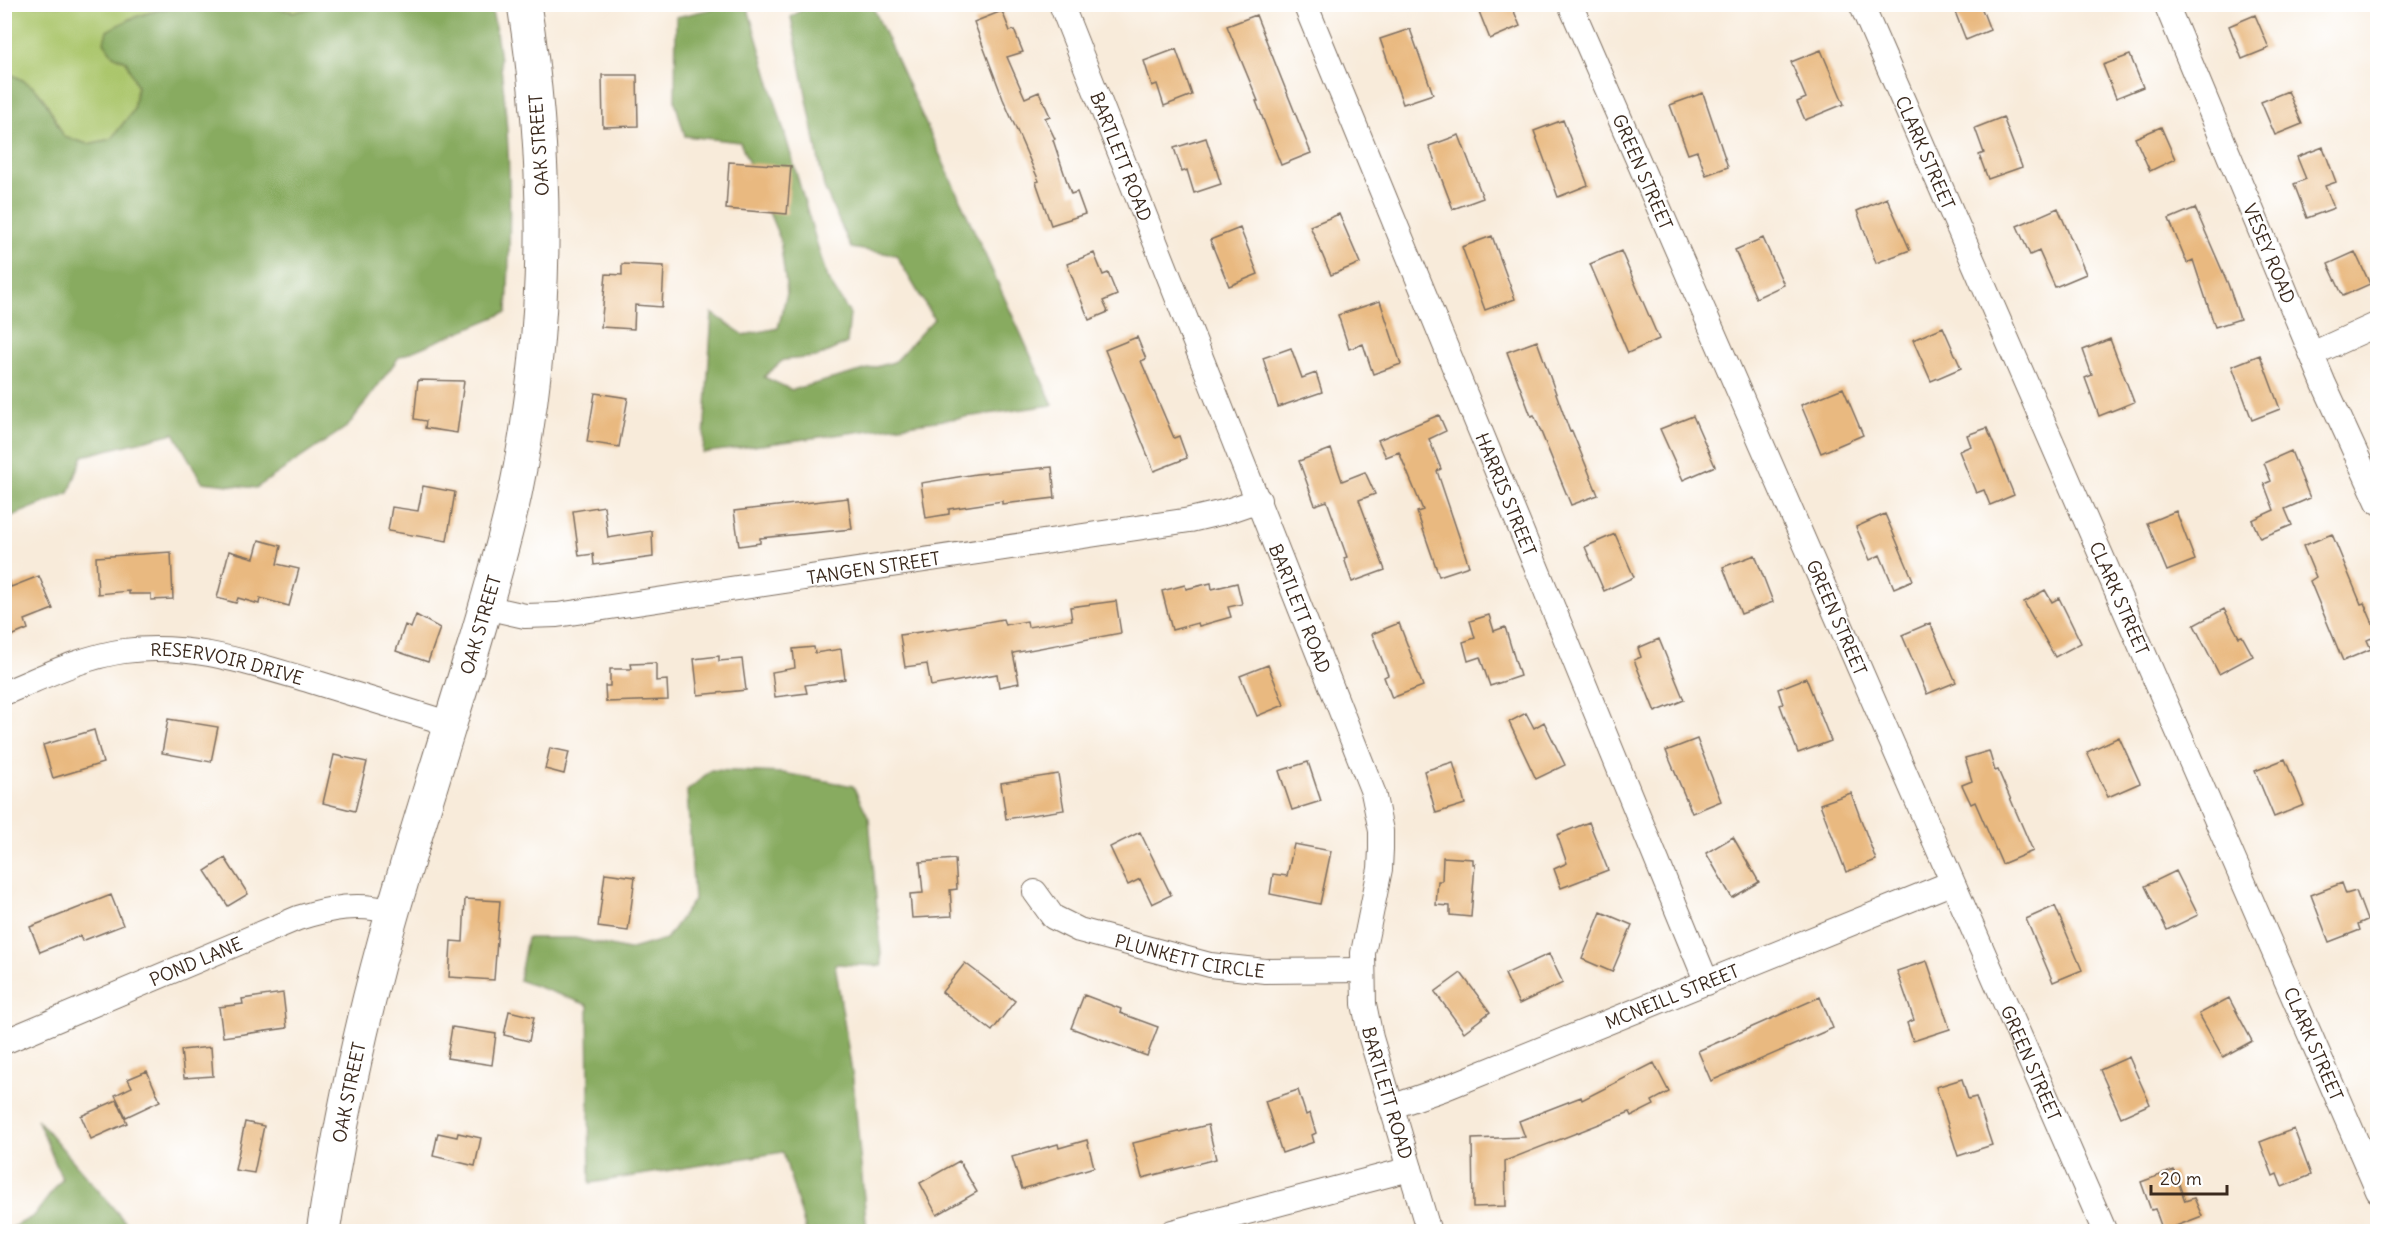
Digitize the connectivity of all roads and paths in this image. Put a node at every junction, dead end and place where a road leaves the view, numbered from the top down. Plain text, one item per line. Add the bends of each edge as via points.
1 (524, 4) edge
2 (1061, 4) edge
3 (1305, 4) edge
4 (1570, 4) edge
5 (1861, 4) edge
6 (2166, 4) edge
7 (2378, 324) edge
8 (2312, 354) junction
9 (1258, 500) junction
10 (2378, 502) edge
11 (485, 607) junction
12 (4, 693) edge
13 (451, 724) junction
14 (1951, 883) junction
15 (1035, 892) dead end
16 (393, 912) junction
17 (1362, 970) junction
18 (1707, 983) junction
19 (4, 1041) edge
20 (1391, 1107) junction
21 (1410, 1169) junction
22 (2378, 1191) edge
23 (323, 1232) edge
24 (1172, 1232) edge
25 (1429, 1232) edge
26 (2105, 1232) edge

1 - 11 street, OAK STREET via 542,161 540,297 533,381 515,493
2 - 9 street, BARTLETT ROAD
3 - 18 street, HARRIS STREET
4 - 14 street, GREEN STREET
5 - 22 street, CLARK STREET
6 - 8 street, VESEY ROAD
7 - 8 street
8 - 10 street, VESEY ROAD
9 - 11 street, TANGEN STREET via 1190,520 557,615 525,616
9 - 17 street, BARTLETT ROAD via 1366,771 1377,811 1380,869
11 - 13 street, OAK STREET
12 - 13 street, RESERVOIR DRIVE via 102,656 144,649 184,649 237,659
13 - 16 street, OAK STREET
14 - 18 street, MCNEILL STREET
14 - 26 street, GREEN STREET
15 - 17 street, PLUNKETT CIRCLE via 1053,917 1079,930 1210,964 1265,970
16 - 19 street, POND LANE via 366,906 334,908 298,918
16 - 23 street, OAK STREET via 346,1099
17 - 20 street, BARTLETT ROAD via 1367,1021
18 - 20 street, MCNEILL STREET
20 - 21 street, BARTLETT ROAD
21 - 24 street
21 - 25 street, BARTLETT ROAD

